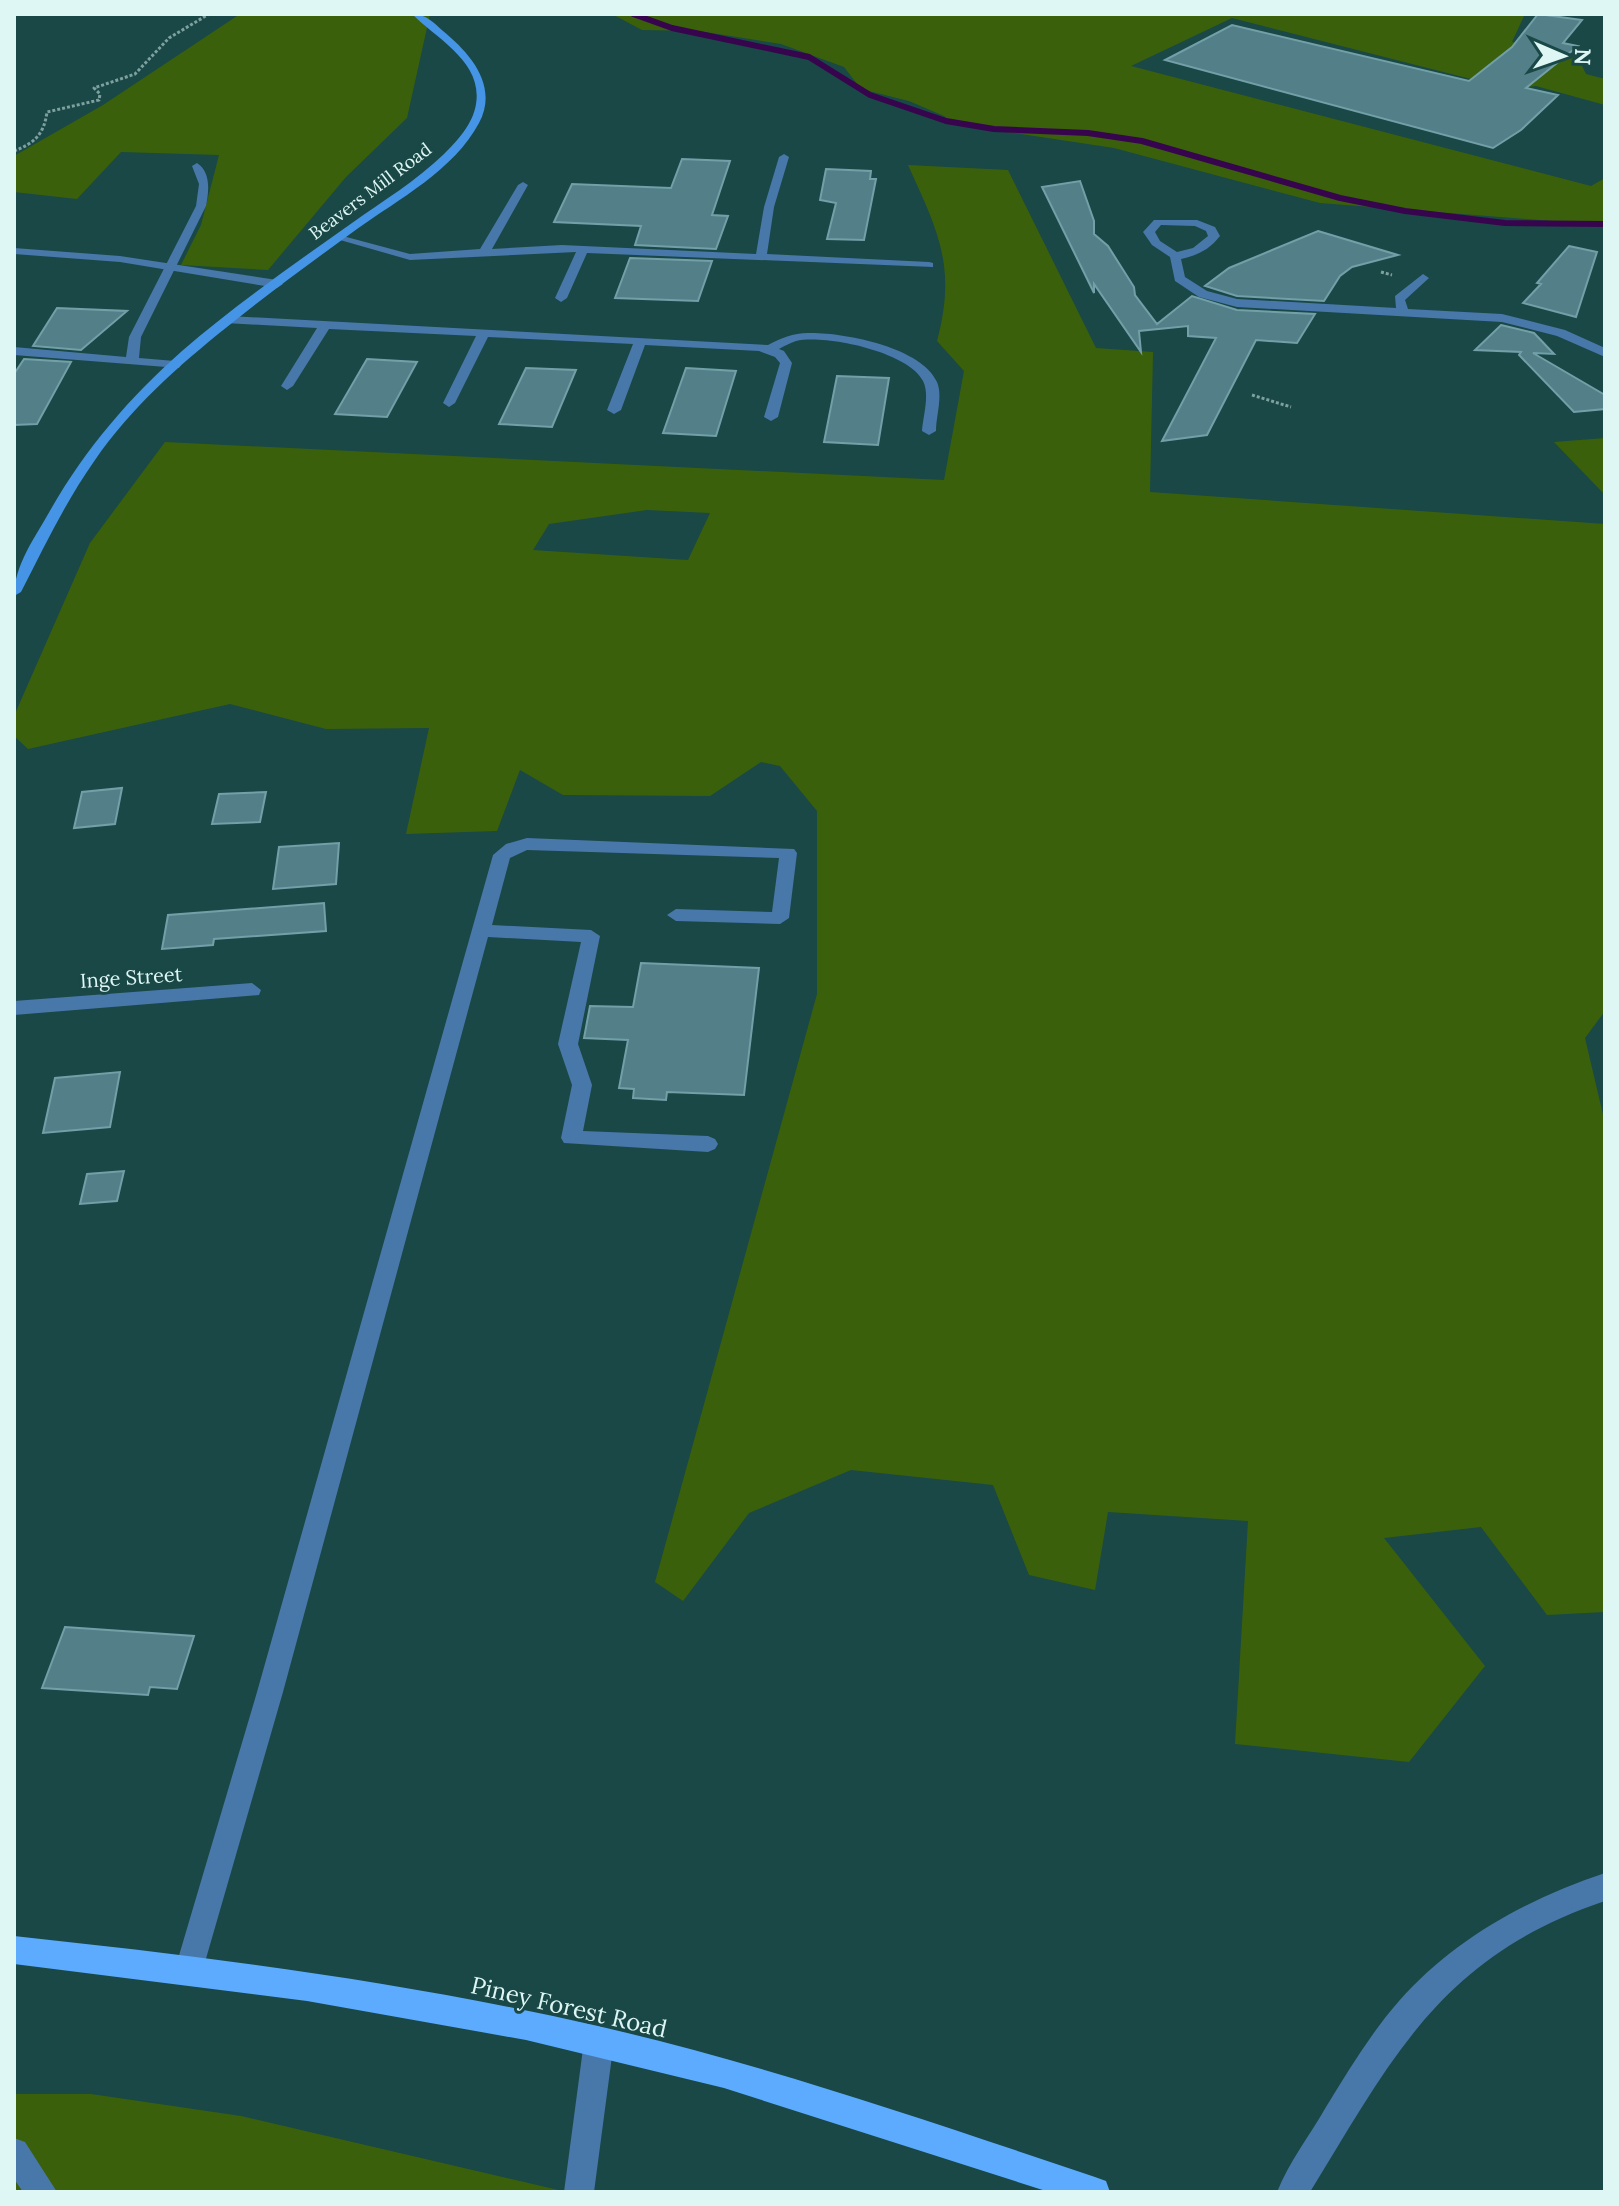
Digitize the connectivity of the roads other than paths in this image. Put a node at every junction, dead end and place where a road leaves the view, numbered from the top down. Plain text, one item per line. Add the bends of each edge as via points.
1 (417, 14) edge
2 (784, 157) dead end
3 (197, 166) dead end
4 (523, 185) dead end
5 (339, 238) junction
6 (583, 249) junction
7 (14, 251) edge
8 (484, 252) junction
9 (1175, 256) junction
10 (761, 257) junction
11 (929, 265) dead end
12 (171, 267) junction
13 (1423, 278) dead end
14 (277, 284) junction
15 (561, 298) dead end
16 (1402, 310) junction
17 (229, 320) junction
18 (325, 325) junction
19 (484, 332) junction
20 (641, 340) junction
21 (770, 349) junction
22 (14, 351) edge
23 (1605, 353) edge
24 (132, 360) junction
25 (175, 365) junction
26 (287, 386) dead end
27 (449, 403) dead end
28 (614, 410) dead end
29 (771, 417) dead end
30 (929, 431) dead end
31 (14, 592) edge
32 (676, 915) dead end
33 (481, 931) junction
34 (252, 990) dead end
35 (14, 1008) edge
36 (708, 1144) dead end
37 (1605, 1887) edge
38 (14, 1950) edge
39 (189, 1969) junction
40 (599, 2041) junction
41 (14, 2153) edge
42 (42, 2192) edge
43 (579, 2192) edge
44 (1095, 2192) edge
45 (1292, 2192) edge

1 - 5 street, Beavers Mill Road via 461,52 478,76 475,120 451,152
2 - 10 street
3 - 12 street via 204,184 201,206
4 - 8 street
5 - 8 street via 410,257
5 - 14 street, Beavers Mill Road
6 - 8 street
6 - 10 street
6 - 15 street
7 - 12 street
9 - 9 street via 1194,254 1208,244 1214,236 1211,229 1197,223 1158,222 1149,232
9 - 16 street via 1179,279 1203,294 1237,303
10 - 11 street
12 - 14 street
12 - 24 street via 135,337
13 - 16 street via 1399,299
14 - 17 street, Beavers Mill Road
16 - 23 street via 1502,318 1561,333
17 - 18 street
17 - 25 street, Beavers Mill Road
18 - 19 street
18 - 26 street
19 - 20 street
19 - 27 street
20 - 21 street
20 - 28 street
21 - 29 street via 786,363
21 - 30 street via 793,338 819,336 877,348 921,366 931,384
22 - 24 street
24 - 25 street
25 - 31 street, Beavers Mill Road via 137,400 92,455
32 - 33 street via 780,918 788,853 527,844 502,855
33 - 36 street via 591,936 568,1044 582,1085 571,1138
33 - 39 street
34 - 35 street, Inge Street
37 - 45 street via 1575,1895 1507,1930 1445,1976 1390,2034
38 - 39 main road, Piney Forest Road
39 - 40 main road, Piney Forest Road via 386,1997
40 - 43 street
40 - 44 main road, Piney Forest Road via 832,2104
41 - 42 street

